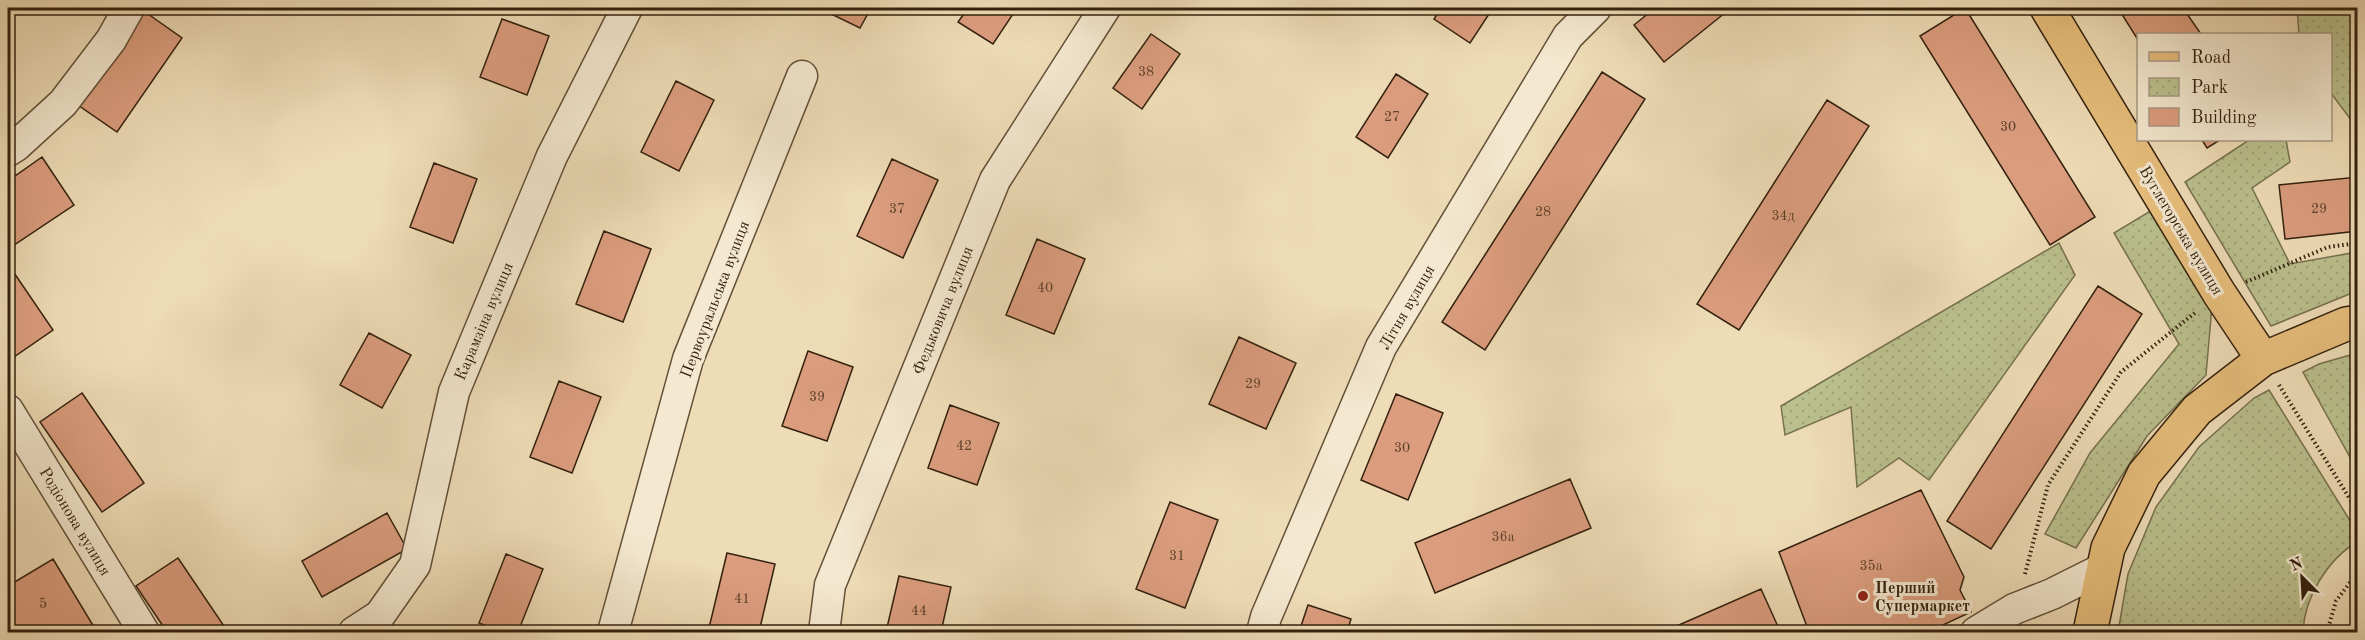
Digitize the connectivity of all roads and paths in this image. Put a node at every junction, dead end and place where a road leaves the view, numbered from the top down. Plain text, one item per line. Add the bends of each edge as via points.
1 (129, 8) edge
2 (627, 8) edge
3 (1105, 8) edge
4 (1596, 8) edge
5 (2047, 8) edge
6 (802, 76) dead end
7 (8, 152) edge
8 (2358, 243) edge
9 (2219, 293) junction
10 (2358, 322) edge
11 (2263, 359) junction
12 (8, 410) edge
13 (2358, 512) edge
14 (2104, 568) junction
15 (2358, 572) edge
16 (2023, 583) dead end
17 (144, 633) edge
18 (354, 633) edge
19 (613, 633) edge
20 (824, 633) edge
21 (1262, 633) edge
22 (1976, 633) edge
23 (2090, 633) edge
24 (2327, 633) edge

1 - 7 street via 111,40 63,103
2 - 18 street, Карамзіна вулиця via 552,156 454,392 416,565 380,615
3 - 20 street, Федьковича вулиця via 995,180 830,585
4 - 21 street, Літня вулиця via 1568,36 1381,347
5 - 9 main road, Вуглегорська вулиця
6 - 19 street, Первоуральська вулиця via 688,359
8 - 9 path via 2328,247
9 - 11 main road, Вуглегорська вулиця
9 - 16 path via 2121,372 2048,485
10 - 11 main road
11 - 13 path
11 - 14 main road via 2197,410 2144,474 2108,548
12 - 17 street, Родіонова вулиця
14 - 22 street via 2014,609
14 - 23 main road
15 - 24 path via 2336,601

